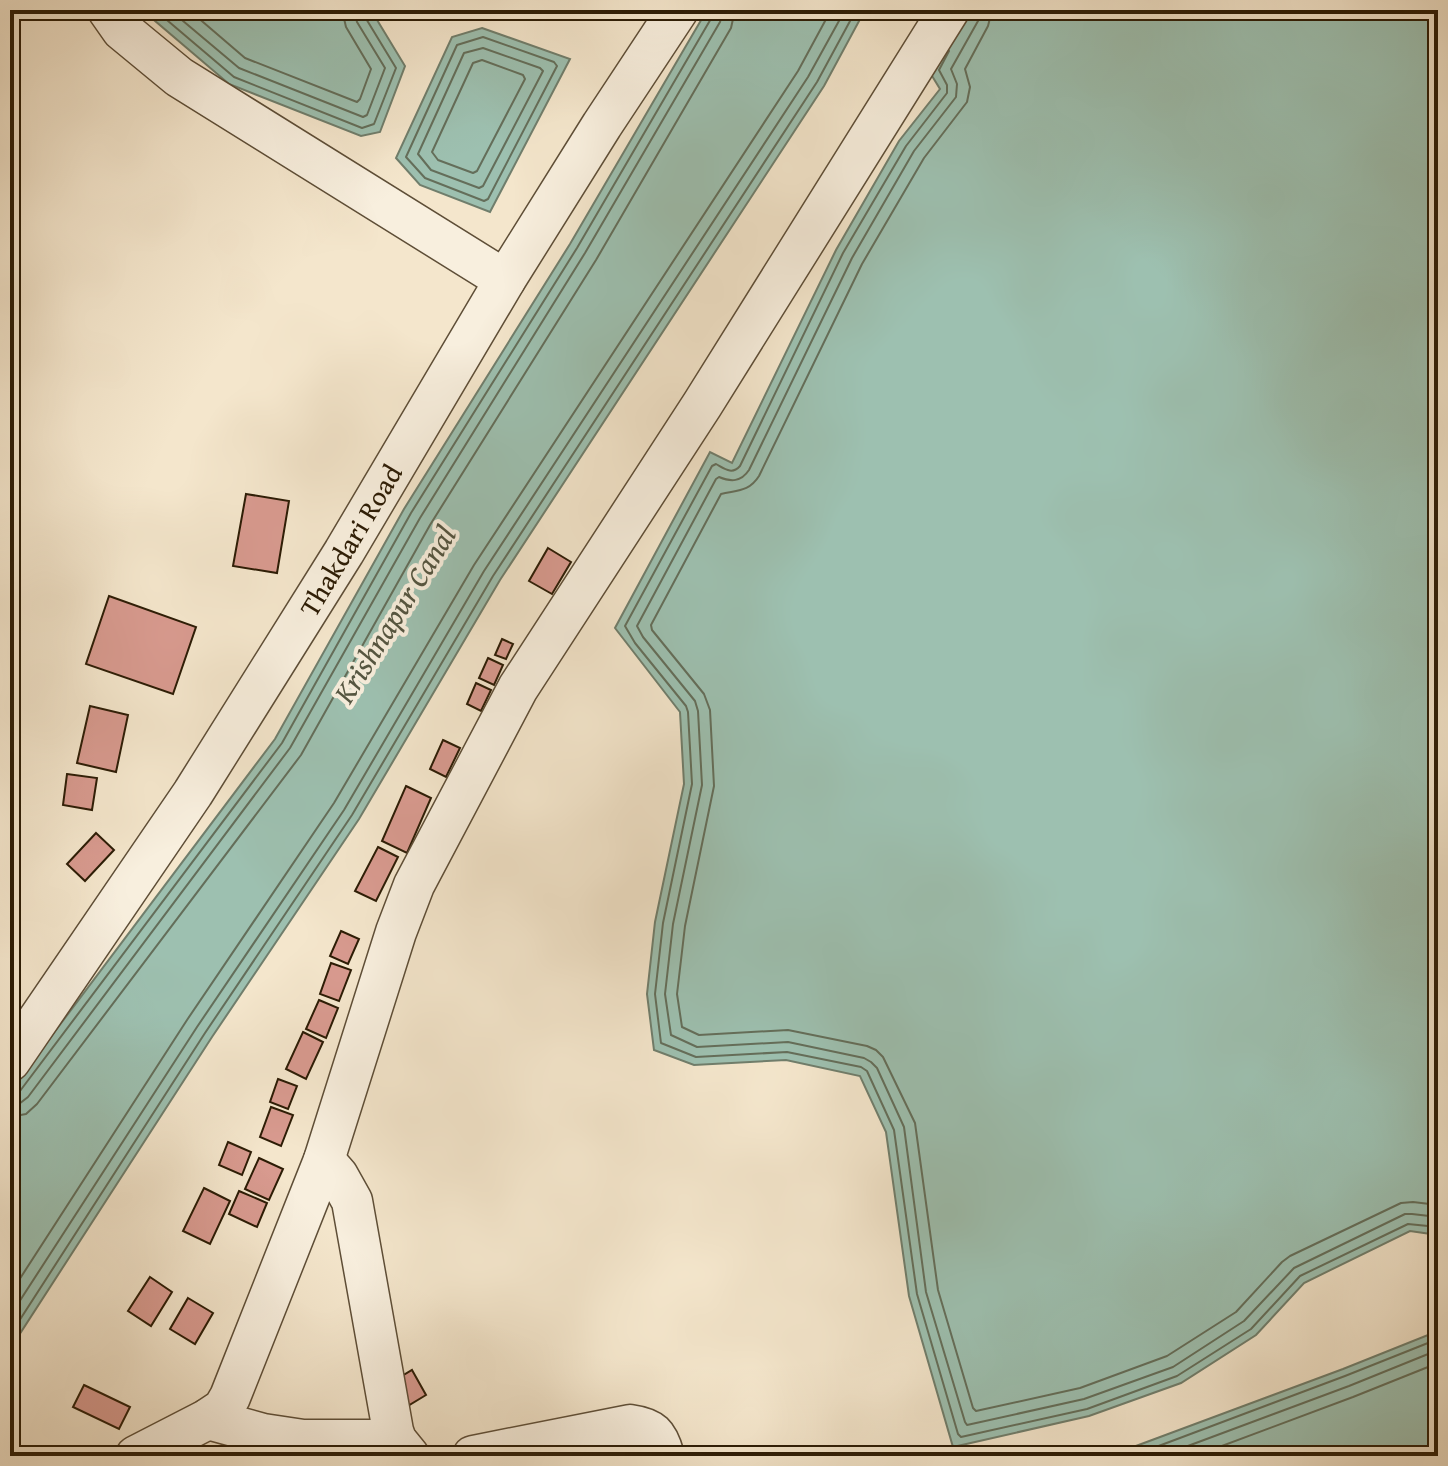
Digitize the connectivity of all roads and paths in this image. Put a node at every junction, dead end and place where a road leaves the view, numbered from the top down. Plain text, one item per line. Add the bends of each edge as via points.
1 (108, 10) edge
2 (678, 10) edge
3 (949, 10) edge
4 (505, 280) junction
5 (10, 1061) edge
6 (324, 1160) junction
7 (208, 1419) junction
8 (402, 1448) edge
9 (136, 1456) edge
10 (473, 1456) edge
11 (664, 1456) edge

1 - 4 street via 122,30 179,77
2 - 4 street, Thakdari Road
3 - 6 street via 518,688 414,885
4 - 5 street, Thakdari Road via 193,793
6 - 7 street via 230,1397
6 - 8 street via 352,1201
7 - 8 street via 303,1440
7 - 9 street
10 - 11 street via 630,1425 654,1432

